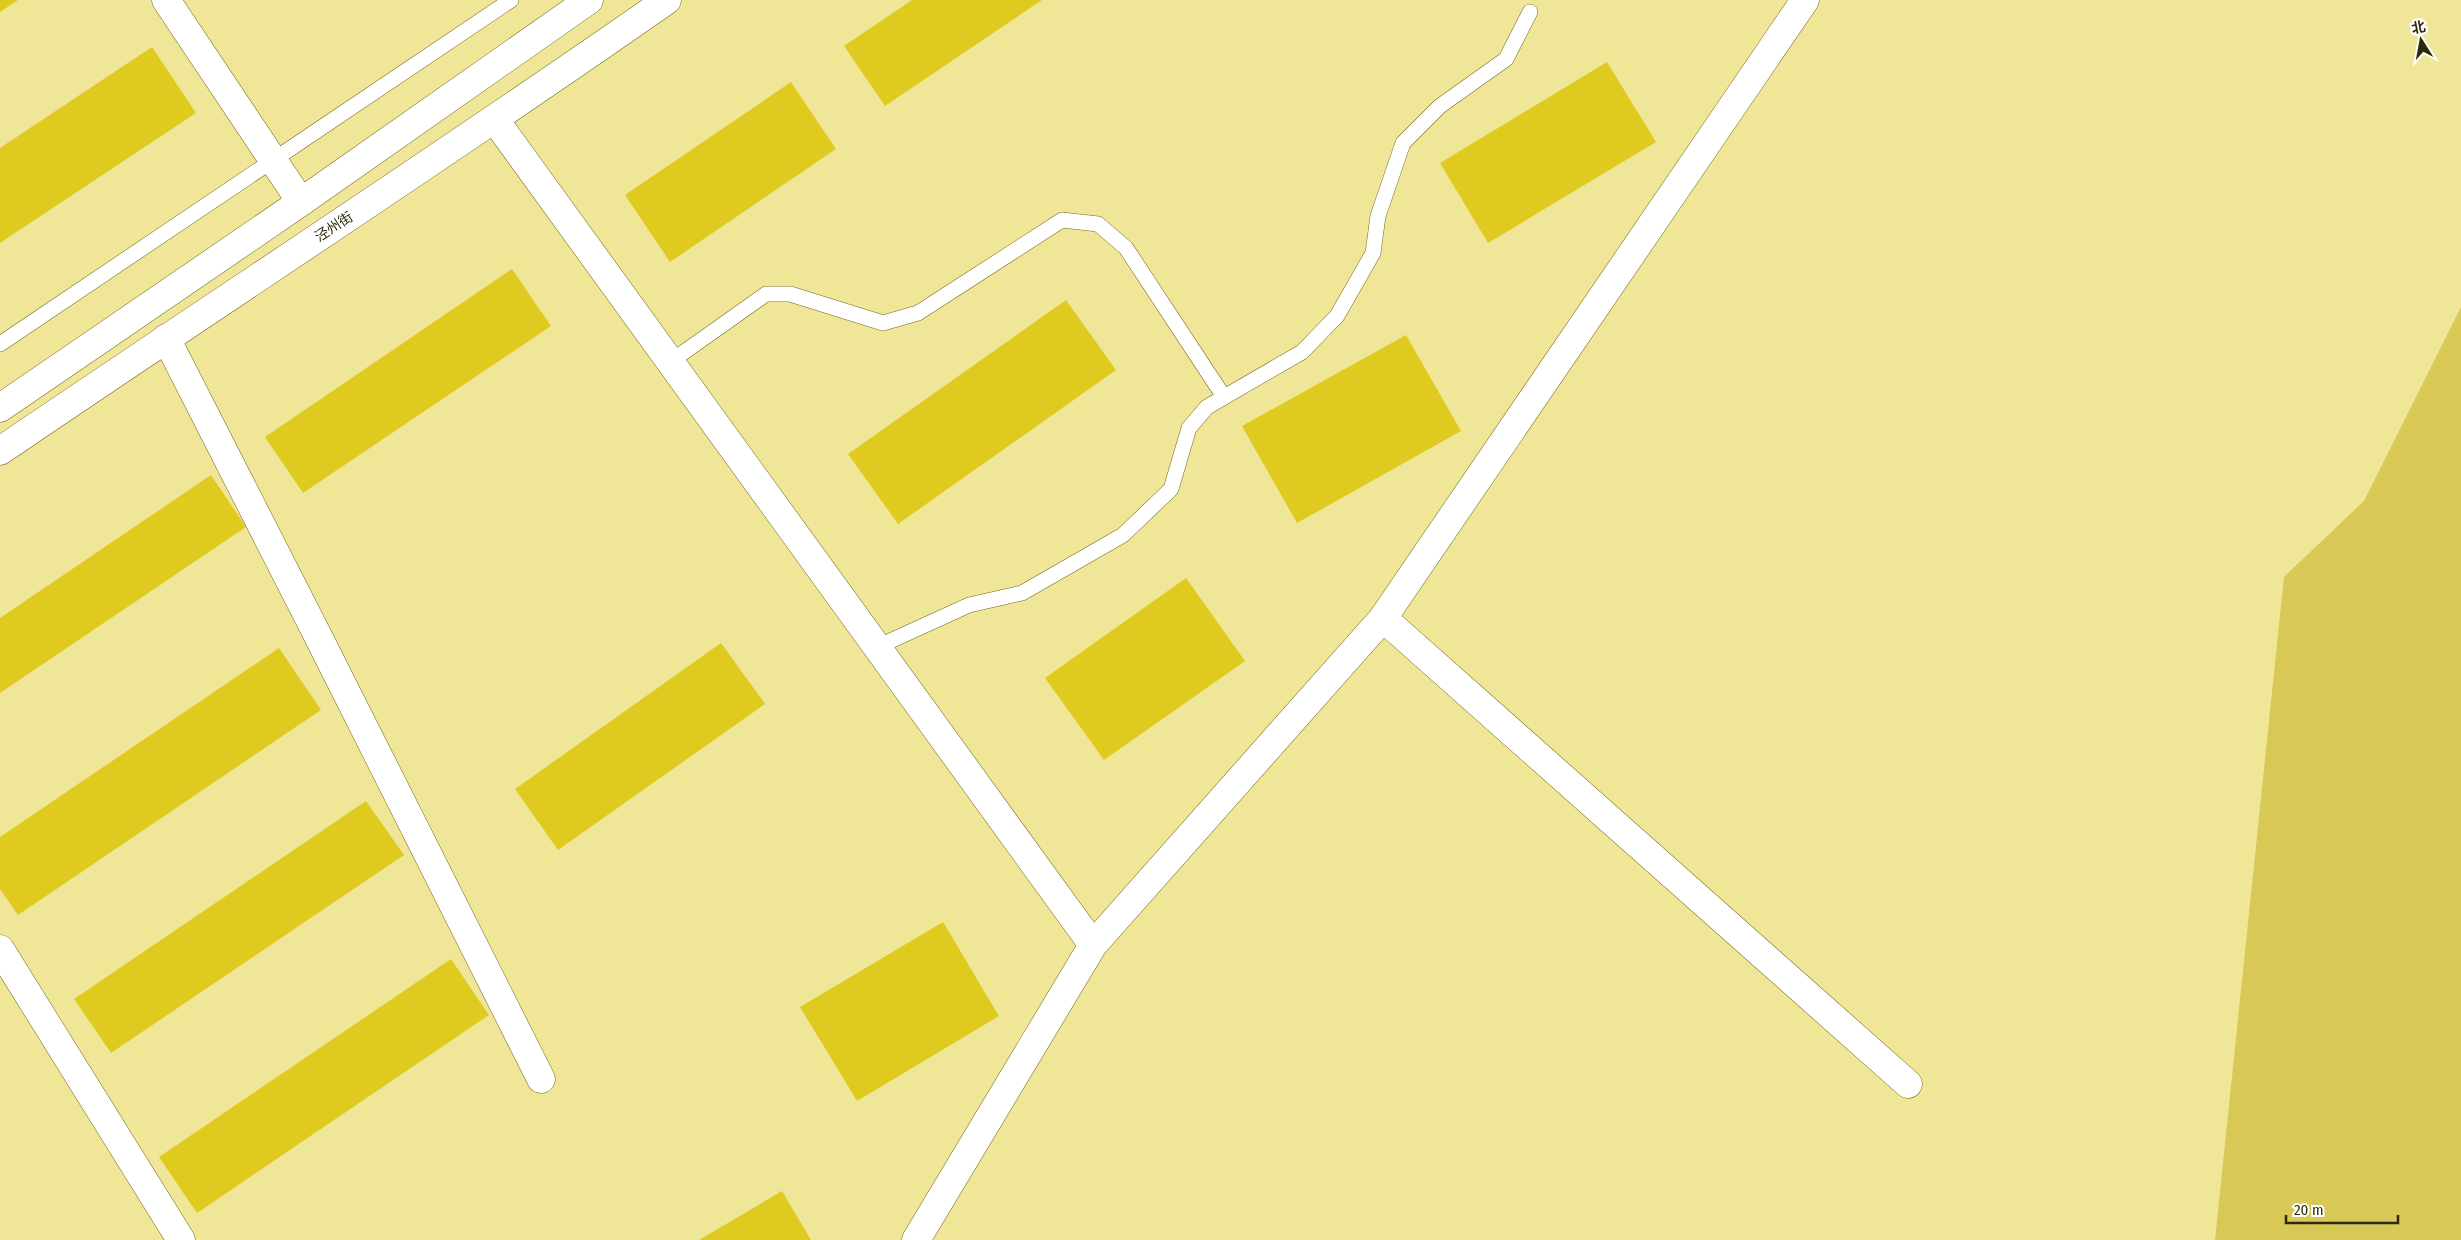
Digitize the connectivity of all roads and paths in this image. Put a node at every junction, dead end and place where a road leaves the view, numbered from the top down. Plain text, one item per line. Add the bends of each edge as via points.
1 (166, 0) edge
2 (511, 0) edge
3 (589, 0) edge
4 (667, 0) edge
5 (1805, 0) edge
6 (1530, 12) dead end
7 (495, 120) junction
8 (273, 160) junction
9 (301, 202) junction
10 (166, 338) junction
11 (0, 344) edge
12 (670, 362) junction
13 (1224, 397) junction
14 (0, 408) edge
15 (0, 451) edge
16 (1383, 618) junction
17 (877, 647) junction
18 (1093, 945) junction
19 (0, 949) edge
20 (541, 1079) dead end
21 (1908, 1084) dead end
22 (181, 1240) edge
23 (916, 1240) edge

1 - 8 street
2 - 8 lane
3 - 9 street
4 - 7 street, 泾州街
5 - 16 street
6 - 13 lane via 1506,59 1440,106 1403,143 1378,216 1373,254 1337,316 1302,352
7 - 10 street, 泾州街
7 - 12 street
8 - 9 street
8 - 11 lane
9 - 14 street
10 - 15 street, 泾州街
10 - 20 street
12 - 13 lane via 766,294 790,294 883,323 918,313 1062,220 1098,224 1126,248
12 - 17 street
13 - 17 lane via 1207,407 1189,428 1172,489 1123,535 1022,593 969,605
16 - 18 street
16 - 21 street
17 - 18 street
18 - 23 street
19 - 22 street

